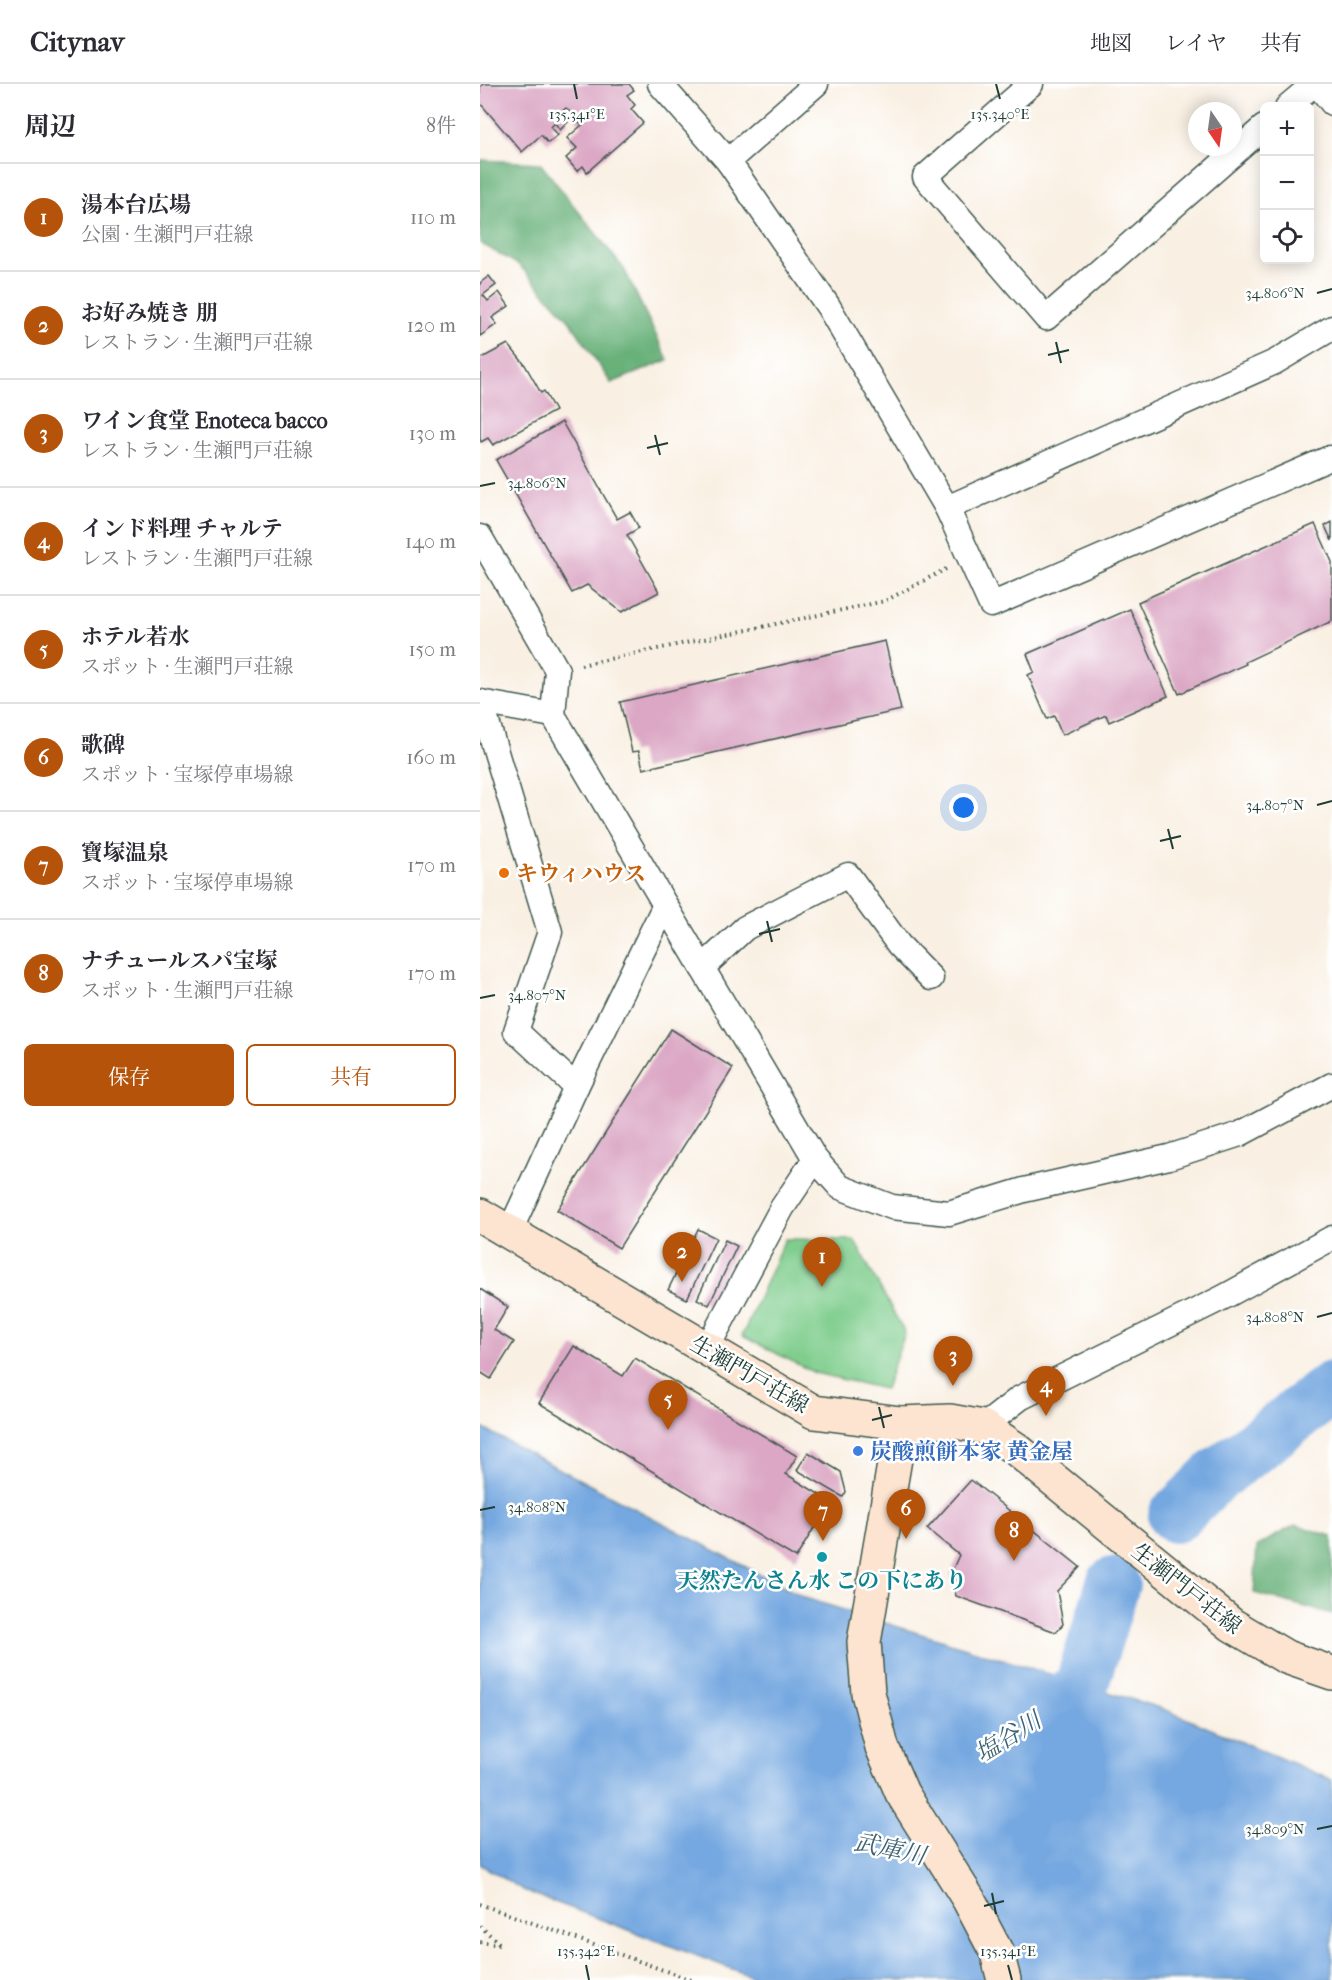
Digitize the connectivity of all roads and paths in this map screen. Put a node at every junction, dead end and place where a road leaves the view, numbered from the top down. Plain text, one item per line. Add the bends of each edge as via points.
1 (660, 84) edge
2 (816, 84) edge
3 (1031, 84) edge
4 (1316, 84) edge
5 (1293, 102) edge
6 (1332, 103) edge
7 (1260, 131) edge
8 (728, 161) junction
9 (1332, 328) edge
10 (1330, 458) dead end
11 (947, 508) junction
12 (480, 537) edge
13 (970, 557) junction
14 (557, 670) junction
15 (481, 702) edge
16 (553, 714) junction
17 (665, 905) junction
18 (702, 968) junction
19 (931, 978) dead end
20 (1332, 1085) edge
21 (576, 1087) junction
22 (816, 1159) junction
23 (480, 1215) edge
24 (509, 1233) junction
25 (1332, 1238) edge
26 (706, 1350) junction
27 (901, 1423) junction
28 (982, 1427) junction
29 (1332, 1672) edge
30 (480, 1904) edge
31 (480, 1926) edge
32 (480, 1942) edge
33 (691, 1980) edge
34 (1004, 1980) edge

1 - 8 street
2 - 8 street
3 - 7 street via 925,177 1046,318
4 - 5 street
4 - 6 street
8 - 11 street via 828,306
9 - 11 street via 1275,362
10 - 13 street via 992,605
11 - 13 street
12 - 14 street
13 - 14 path via 885,601
14 - 16 street
15 - 16 street
15 - 21 street via 550,932 516,1031
16 - 17 street
17 - 18 street
17 - 21 street
18 - 19 street via 745,928 848,875 899,945
18 - 22 street
20 - 22 street via 1240,1134 1169,1157 1024,1190 949,1213 892,1207 840,1187
21 - 24 street
22 - 26 street via 782,1208
23 - 24 main road, 生瀬門戸荘線
24 - 26 main road, 生瀬門戸荘線
25 - 28 street via 1224,1297 1020,1398
26 - 27 main road, 生瀬門戸荘線 via 814,1412
27 - 28 main road, 生瀬門戸荘線 via 950,1421
27 - 34 main road via 864,1642 868,1693 882,1747 902,1793 969,1900 997,1953
28 - 29 main road, 生瀬門戸荘線 via 1016,1449 1232,1625 1286,1657
30 - 33 path
31 - 32 path via 501,1945

